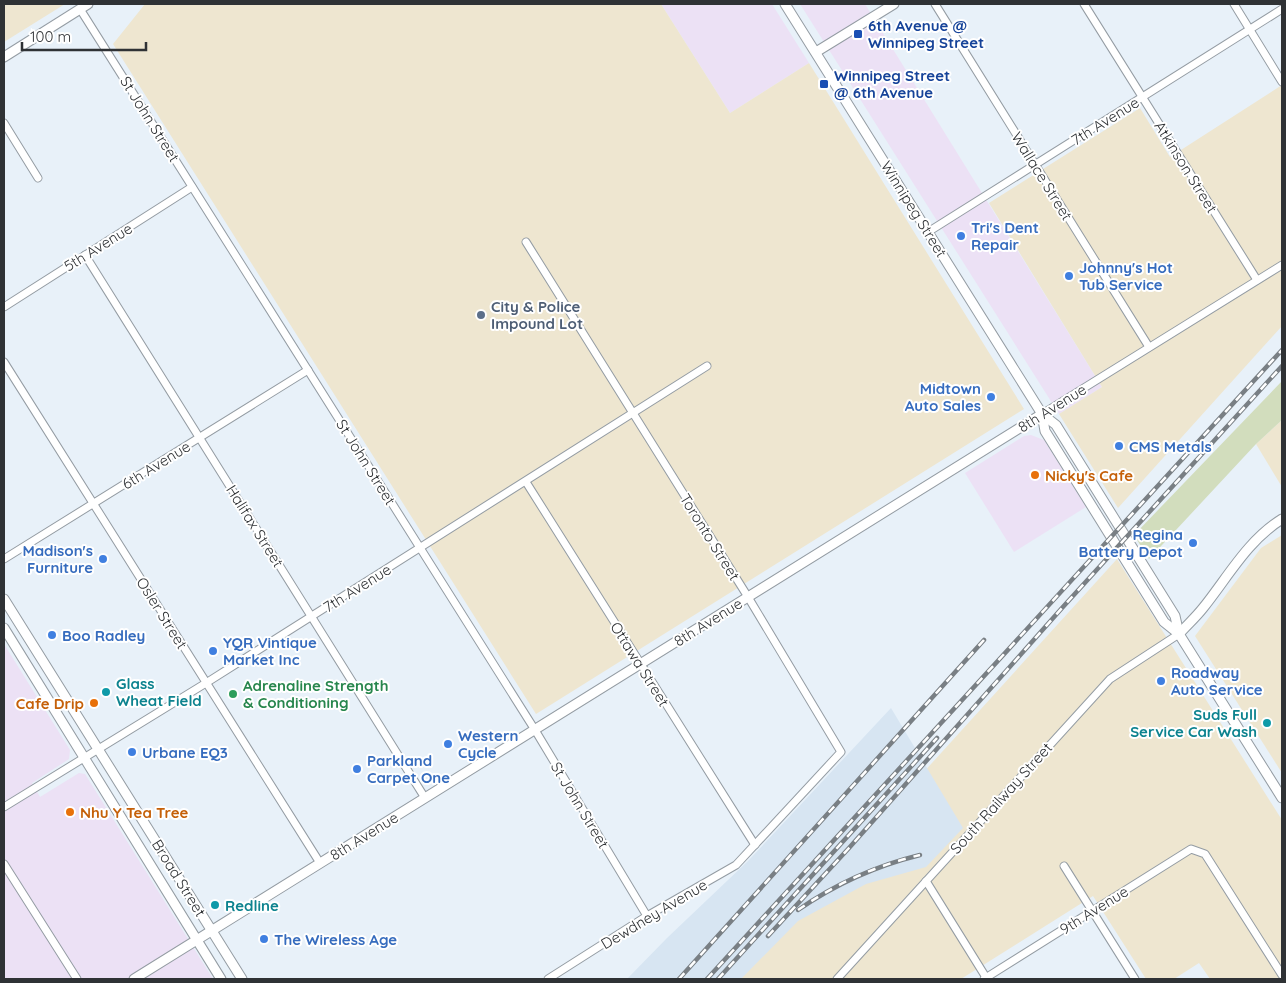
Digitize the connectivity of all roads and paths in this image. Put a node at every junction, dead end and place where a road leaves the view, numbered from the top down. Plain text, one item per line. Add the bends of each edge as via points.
1 (785, 4) edge
2 (894, 4) edge
3 (935, 4) edge
4 (1084, 4) edge
5 (1234, 4) edge
6 (84, 6) edge
7 (1282, 9) edge
8 (1250, 30) junction
9 (816, 52) junction
10 (4, 57) edge
11 (1282, 82) edge
12 (1143, 98) junction
13 (4, 123) edge
14 (1035, 165) junction
15 (38, 178) dead end
16 (192, 188) junction
17 (928, 232) junction
18 (526, 242) dead end
19 (86, 255) junction
20 (1282, 264) edge
21 (1257, 280) junction
22 (4, 307) edge
23 (1150, 347) junction
24 (4, 362) edge
25 (707, 366) dead end
26 (308, 370) junction
27 (633, 414) junction
28 (1042, 414) junction
29 (200, 437) junction
30 (526, 482) junction
31 (92, 504) junction
32 (1282, 519) edge
33 (421, 548) junction
34 (4, 559) edge
35 (748, 597) junction
36 (4, 598) edge
37 (311, 616) junction
38 (4, 628) edge
39 (1179, 634) junction
40 (640, 664) junction
41 (206, 683) junction
42 (535, 730) junction
43 (99, 749) junction
44 (84, 758) junction
45 (424, 798) junction
46 (1282, 798) edge
47 (4, 807) edge
48 (755, 845) junction
49 (320, 863) junction
50 (4, 864) edge
51 (1064, 866) dead end
52 (926, 880) junction
53 (1092, 911) junction
54 (647, 916) junction
55 (212, 930) junction
56 (196, 940) junction
57 (1282, 975) edge
58 (77, 979) edge
59 (134, 979) edge
60 (221, 979) edge
61 (242, 979) edge
62 (548, 979) edge
63 (838, 979) edge
64 (986, 979) edge
65 (1134, 979) edge

1 - 9 main road, Winnipeg Street
2 - 9 main road
3 - 14 street, Wallace Street
4 - 12 street, Atkinson Street
5 - 8 street
6 - 10 main road
6 - 16 street, St John Street
7 - 8 street, 7th Avenue
8 - 11 street
8 - 12 street, 7th Avenue
9 - 17 main road, Winnipeg Street
12 - 14 street, 7th Avenue
12 - 21 street, Atkinson Street
13 - 15 street
14 - 17 street, 7th Avenue
14 - 23 street, Wallace Street
16 - 19 street, 5th Avenue
16 - 26 street, St John Street
17 - 28 main road, Winnipeg Street
18 - 27 street, Toronto Street
19 - 22 street, 5th Avenue
19 - 29 street, Halifax Street
20 - 21 street, 8th Avenue
21 - 23 street, 8th Avenue
23 - 28 street, 8th Avenue
24 - 31 street, Osler Street
25 - 27 street, 7th Avenue
26 - 29 street, 6th Avenue
26 - 33 street, St John Street
27 - 30 street, 7th Avenue
27 - 35 street, Toronto Street
28 - 35 main road, 8th Avenue
28 - 39 main road, Winnipeg Street via 1056,425 1175,616
29 - 31 street, 6th Avenue
29 - 37 street, Halifax Street
30 - 33 street, 7th Avenue
30 - 40 street, Ottawa Street
31 - 34 street, 6th Avenue
31 - 41 street, Osler Street
32 - 39 main road via 1235,563 1202,609
33 - 37 street, 7th Avenue
33 - 42 street, St John Street
35 - 40 main road, 8th Avenue
35 - 48 street, Toronto Street via 841,752
36 - 43 main road, Broad Street
37 - 41 street, 7th Avenue
37 - 45 street, Halifax Street
38 - 44 main road, Broad Street
39 - 46 main road, Winnipeg Street
39 - 52 street, South Railway Street via 1110,679
40 - 42 main road, 8th Avenue
40 - 48 street, Ottawa Street
41 - 43 street, 7th Avenue
41 - 49 street, Osler Street
42 - 45 main road, 8th Avenue
42 - 54 street, St John Street
43 - 44 street, 7th Avenue
43 - 55 main road, Broad Street
44 - 47 street, 7th Avenue
44 - 56 main road, Broad Street
45 - 49 main road, 8th Avenue
48 - 54 street, Dewdney Avenue via 736,865
49 - 55 main road, 8th Avenue
50 - 58 street
51 - 53 street
52 - 63 street, South Railway Street
52 - 64 street
53 - 57 street, 9th Avenue via 1191,849 1205,854
53 - 64 street, 9th Avenue
53 - 65 street
54 - 62 street, Dewdney Avenue
55 - 56 main road, 8th Avenue
55 - 61 main road, Broad Street
56 - 59 main road, 8th Avenue
56 - 60 main road, Broad Street

